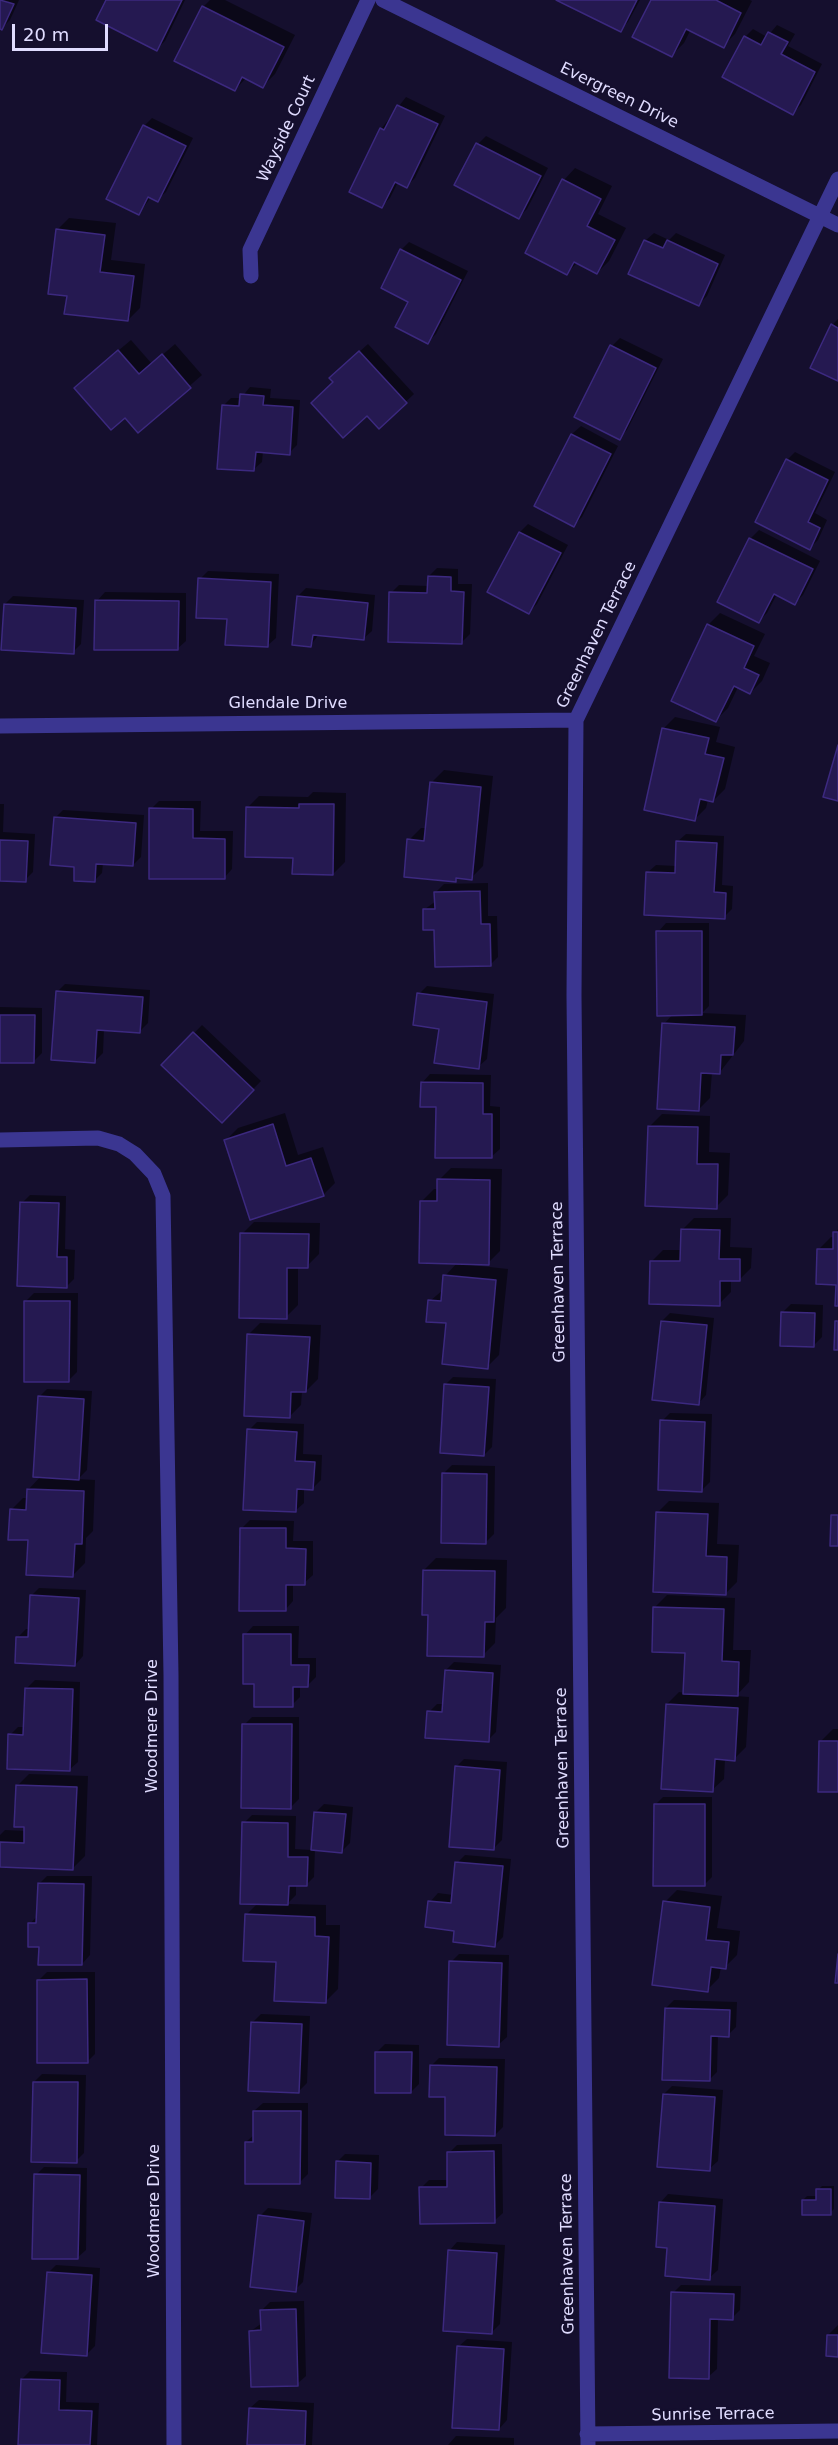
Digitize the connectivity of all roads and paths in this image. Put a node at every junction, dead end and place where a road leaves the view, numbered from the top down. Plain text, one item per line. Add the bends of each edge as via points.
1 (368, 0) edge
2 (383, 0) edge
3 (838, 179) edge
4 (820, 216) junction
5 (838, 225) edge
6 (251, 276) dead end
7 (576, 720) junction
8 (0, 726) edge
9 (0, 1140) edge
10 (838, 2431) edge
11 (587, 2440) edge
12 (174, 2445) edge

1 - 6 street, Wayside Court via 250,250
2 - 4 street, Evergreen Drive
3 - 4 street, Greenhaven Terrace
4 - 5 street, Evergreen Drive
4 - 7 street, Greenhaven Terrace
7 - 8 street, Glendale Drive
7 - 11 street, Greenhaven Terrace via 574,995
9 - 12 street, Woodmere Drive via 98,1138 119,1144 154,1174 163,1196 171,1675
10 - 11 street, Sunrise Terrace

